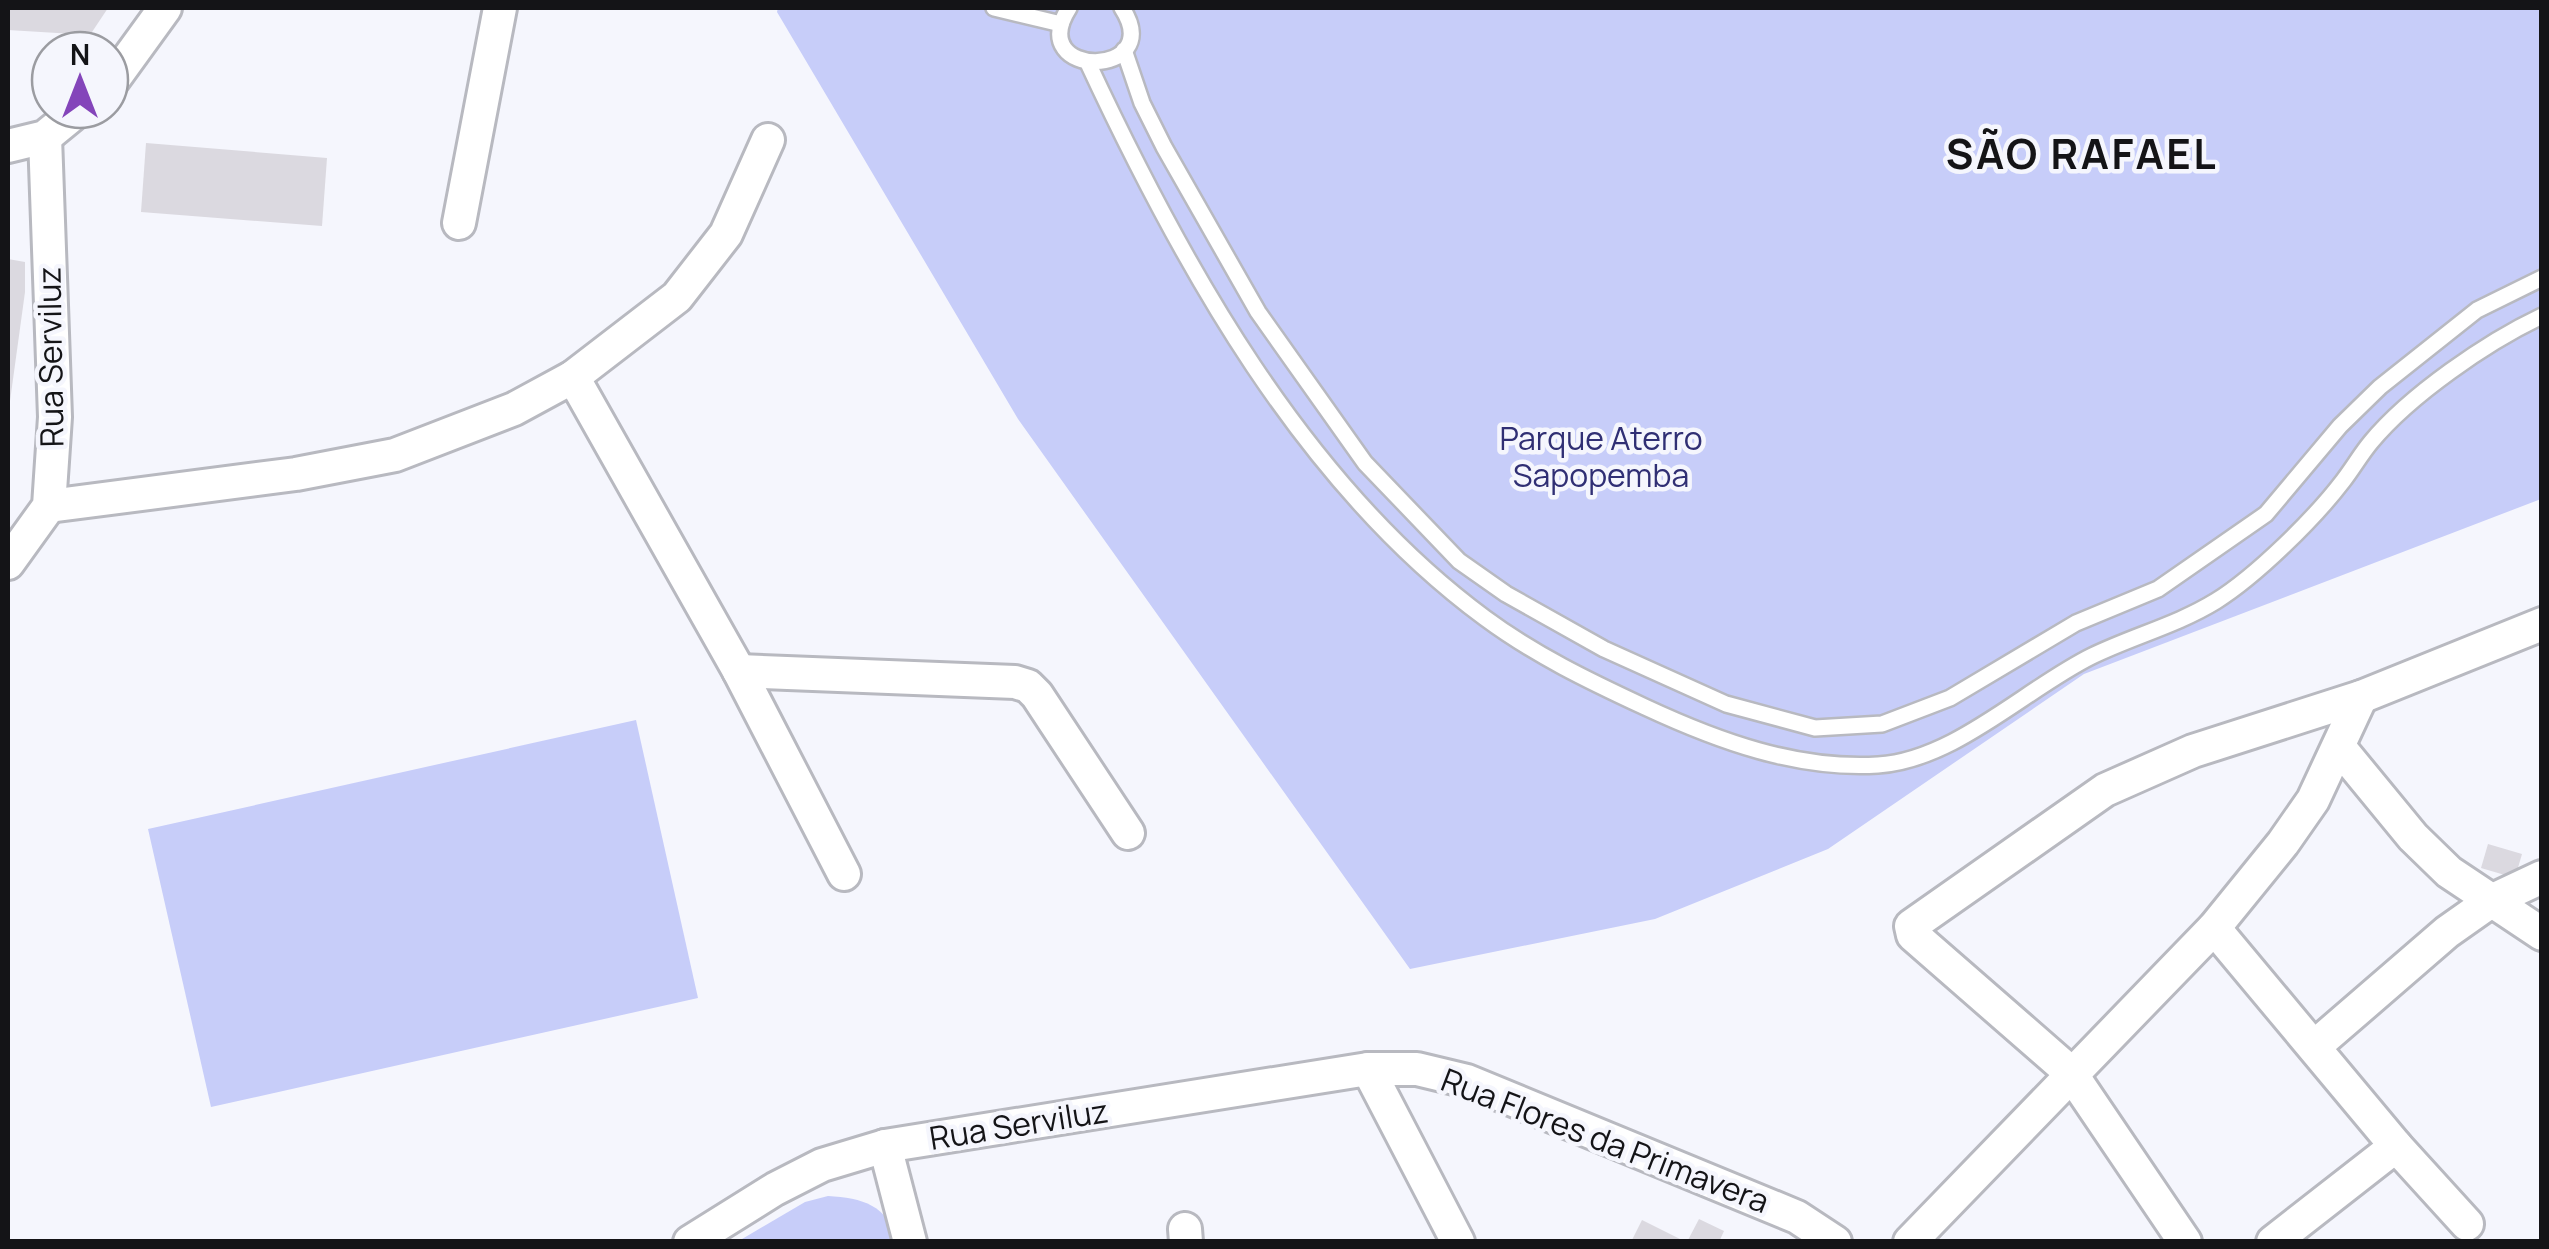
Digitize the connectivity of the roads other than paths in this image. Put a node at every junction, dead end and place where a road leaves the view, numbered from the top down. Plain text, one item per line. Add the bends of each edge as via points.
1 (165, 8) edge
2 (500, 8) edge
3 (994, 8) edge
4 (1069, 8) edge
5 (1125, 9) edge
6 (1061, 24) junction
7 (1124, 50) junction
8 (130, 56) edge
9 (1088, 64) junction
10 (53, 130) edge
11 (44, 137) junction
12 (768, 140) dead end
13 (8, 146) edge
14 (459, 222) dead end
15 (2542, 278) edge
16 (2542, 316) edge
17 (573, 377) junction
18 (50, 506) junction
19 (8, 563) edge
20 (2542, 624) edge
21 (738, 671) junction
22 (2361, 697) junction
23 (2339, 747) junction
24 (1128, 833) dead end
25 (844, 874) dead end
26 (2542, 876) edge
27 (2491, 901) junction
28 (2214, 928) junction
29 (2542, 934) edge
30 (2314, 1046) junction
31 (1368, 1069) junction
32 (2070, 1072) junction
33 (884, 1146) junction
34 (2396, 1146) junction
35 (2468, 1224) dead end
36 (690, 1242) edge
37 (910, 1242) edge
38 (1458, 1242) edge
39 (1835, 1242) edge
40 (1910, 1242) edge
41 (2184, 1242) edge
42 (2272, 1242) edge

1 - 8 street
2 - 14 street
3 - 6 lane
4 - 6 lane
5 - 7 lane via 1130,24
6 - 9 lane via 1066,50
7 - 9 lane via 1114,60
7 - 15 lane via 1164,147 1258,312 1364,463 1459,561 1604,649 1726,704 1815,728 1882,724 1950,698 2076,623 2158,589 2266,514 2380,387 2477,310
9 - 16 lane via 1134,161 1231,330 1316,452 1386,533 1482,616 1556,665 1690,728 1787,759 1878,765 1918,758 2093,655 2218,600 2280,548 2340,485 2372,439 2428,389
10 - 11 street
11 - 13 street
11 - 18 street, Rua Serviluz via 56,417
12 - 17 street via 726,234 677,296
17 - 18 street via 514,410 395,455
17 - 21 street
18 - 19 street
20 - 22 street
21 - 24 street via 1028,686
21 - 25 street
22 - 23 street
22 - 32 street via 2192,751 2105,790 1914,922 1913,935
23 - 27 street via 2413,837
23 - 28 street via 2313,800
26 - 27 street
27 - 29 street
27 - 30 street
28 - 30 street
28 - 32 street
30 - 34 street
31 - 33 street, Rua Serviluz
31 - 38 street
31 - 39 street, Rua Flores da Primavera via 1417,1069 1468,1081 1796,1217
32 - 40 street
32 - 41 street
33 - 36 street, Rua Serviluz via 775,1188
33 - 37 street
34 - 35 street
34 - 42 street

